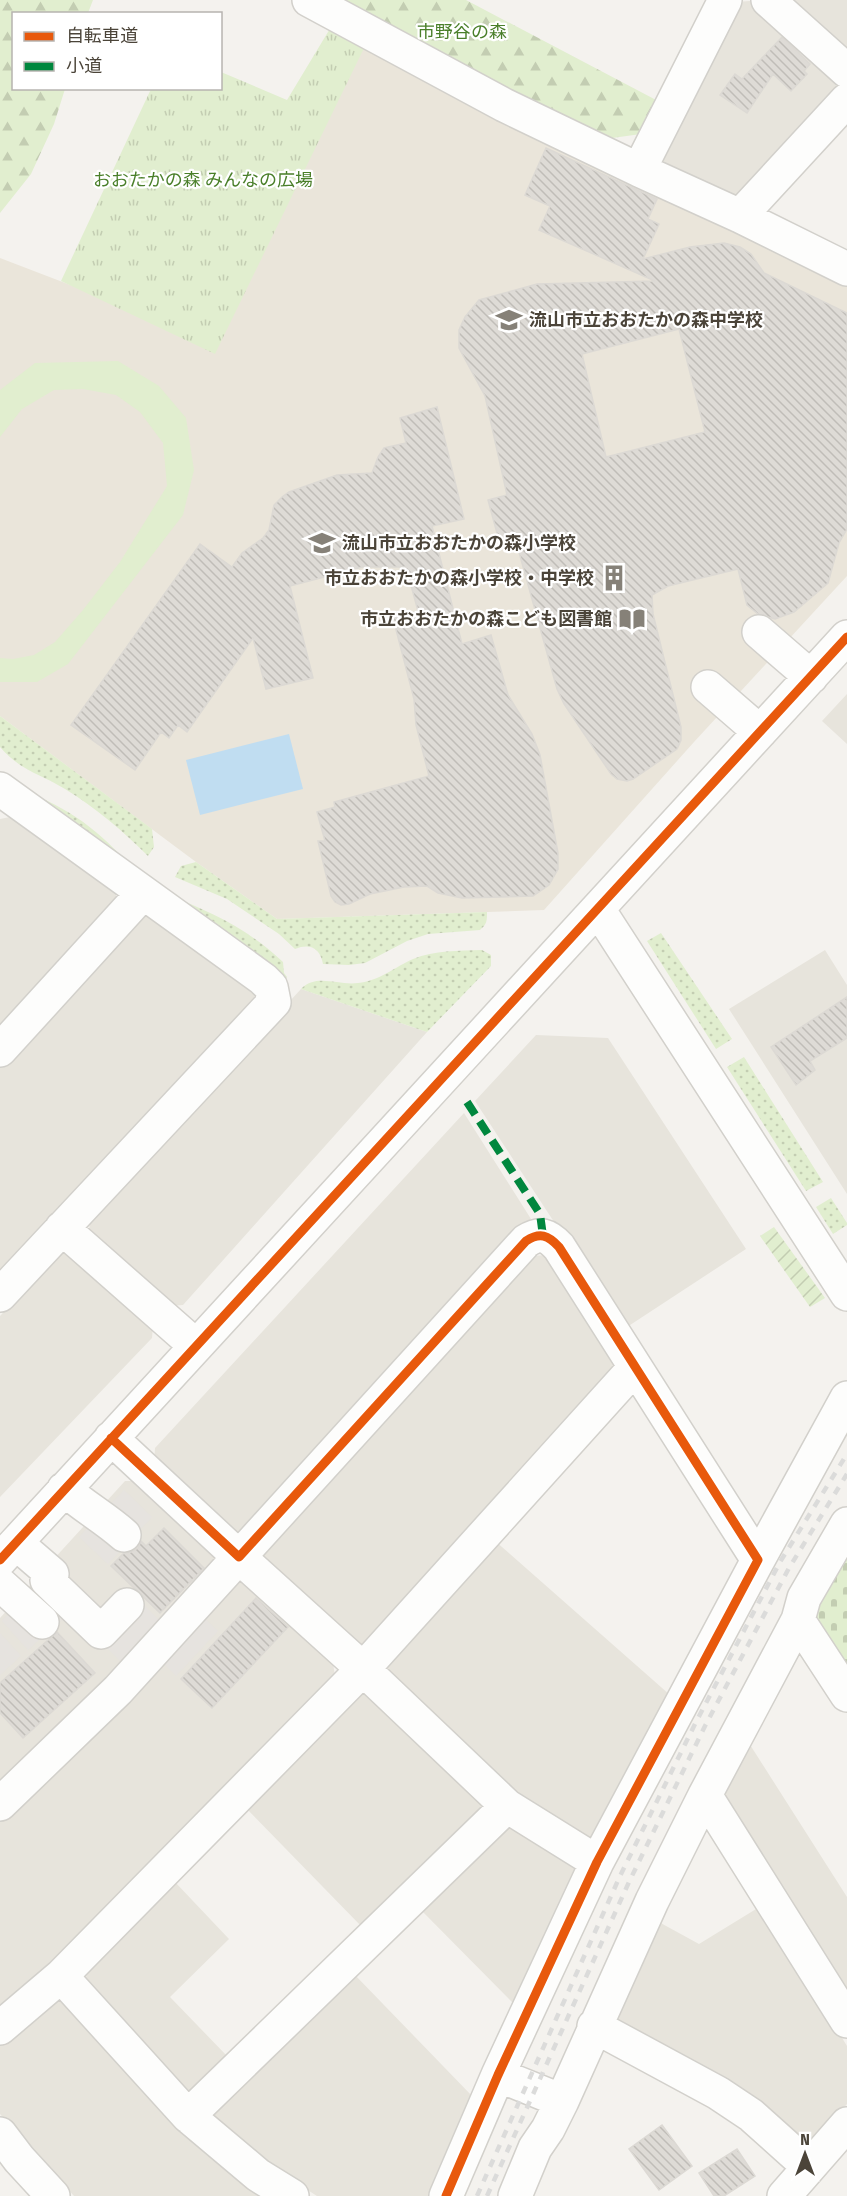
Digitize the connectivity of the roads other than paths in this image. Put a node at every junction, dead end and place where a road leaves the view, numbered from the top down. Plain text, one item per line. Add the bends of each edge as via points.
1 (309, 0) edge
2 (725, 0) edge
3 (768, 0) edge
4 (847, 71) edge
5 (847, 99) edge
6 (639, 170) junction
7 (741, 216) junction
8 (847, 269) edge
9 (759, 632) dead end
10 (847, 637) edge
11 (811, 677) junction
12 (708, 687) dead end
13 (759, 732) junction
14 (2, 795) edge
15 (143, 893) junction
16 (598, 909) junction
17 (0, 1050) edge
18 (62, 1228) junction
19 (847, 1294) edge
20 (0, 1295) edge
21 (196, 1346) junction
22 (636, 1370) junction
23 (847, 1398) edge
24 (111, 1437) junction
25 (64, 1490) junction
26 (847, 1524) edge
27 (124, 1535) dead end
28 (8, 1551) edge
29 (238, 1557) junction
30 (758, 1560) junction
31 (0, 1584) edge
32 (127, 1605) dead end
33 (798, 1620) junction
34 (42, 1622) dead end
35 (363, 1669) junction
36 (847, 1695) edge
37 (4, 1791) edge
38 (705, 1795) junction
39 (507, 1806) junction
40 (597, 1862) junction
41 (62, 1976) junction
42 (847, 2021) edge
43 (594, 2026) junction
44 (0, 2028) edge
45 (498, 2075) junction
46 (562, 2101) junction
47 (188, 2116) junction
48 (847, 2124) edge
49 (0, 2134) edge
50 (809, 2167) junction
51 (53, 2196) edge
52 (292, 2196) edge
53 (446, 2196) edge
54 (515, 2196) edge
55 (784, 2196) edge

1 - 6 street via 504,105
2 - 6 street
3 - 4 street
5 - 7 street
6 - 7 street
7 - 8 street
9 - 11 street
10 - 11 street
11 - 13 street
12 - 13 street
13 - 16 street
14 - 15 street
15 - 17 street
15 - 18 street via 263,979 271,987 274,1002
16 - 19 street
16 - 21 street
18 - 20 street
18 - 21 street
21 - 24 street
22 - 29 street via 559,1247 552,1238 533,1236
22 - 30 street
22 - 35 street
23 - 30 street
24 - 25 street
24 - 29 street
25 - 27 street
25 - 28 street
26 - 33 street via 804,1598
28 - 32 street via 52,1574 47,1580 101,1632
29 - 35 street
29 - 37 street via 118,1690
30 - 40 street
31 - 34 street
33 - 36 street
33 - 38 street
35 - 39 street
35 - 41 street
38 - 42 street
38 - 43 street
39 - 40 street
39 - 47 street
40 - 45 street
41 - 44 street
41 - 47 street
43 - 46 street
43 - 50 street via 718,2093 751,2115
45 - 46 street
45 - 53 street
46 - 54 street via 535,2148
47 - 52 street via 258,2175
48 - 50 street
49 - 51 street
50 - 55 street

